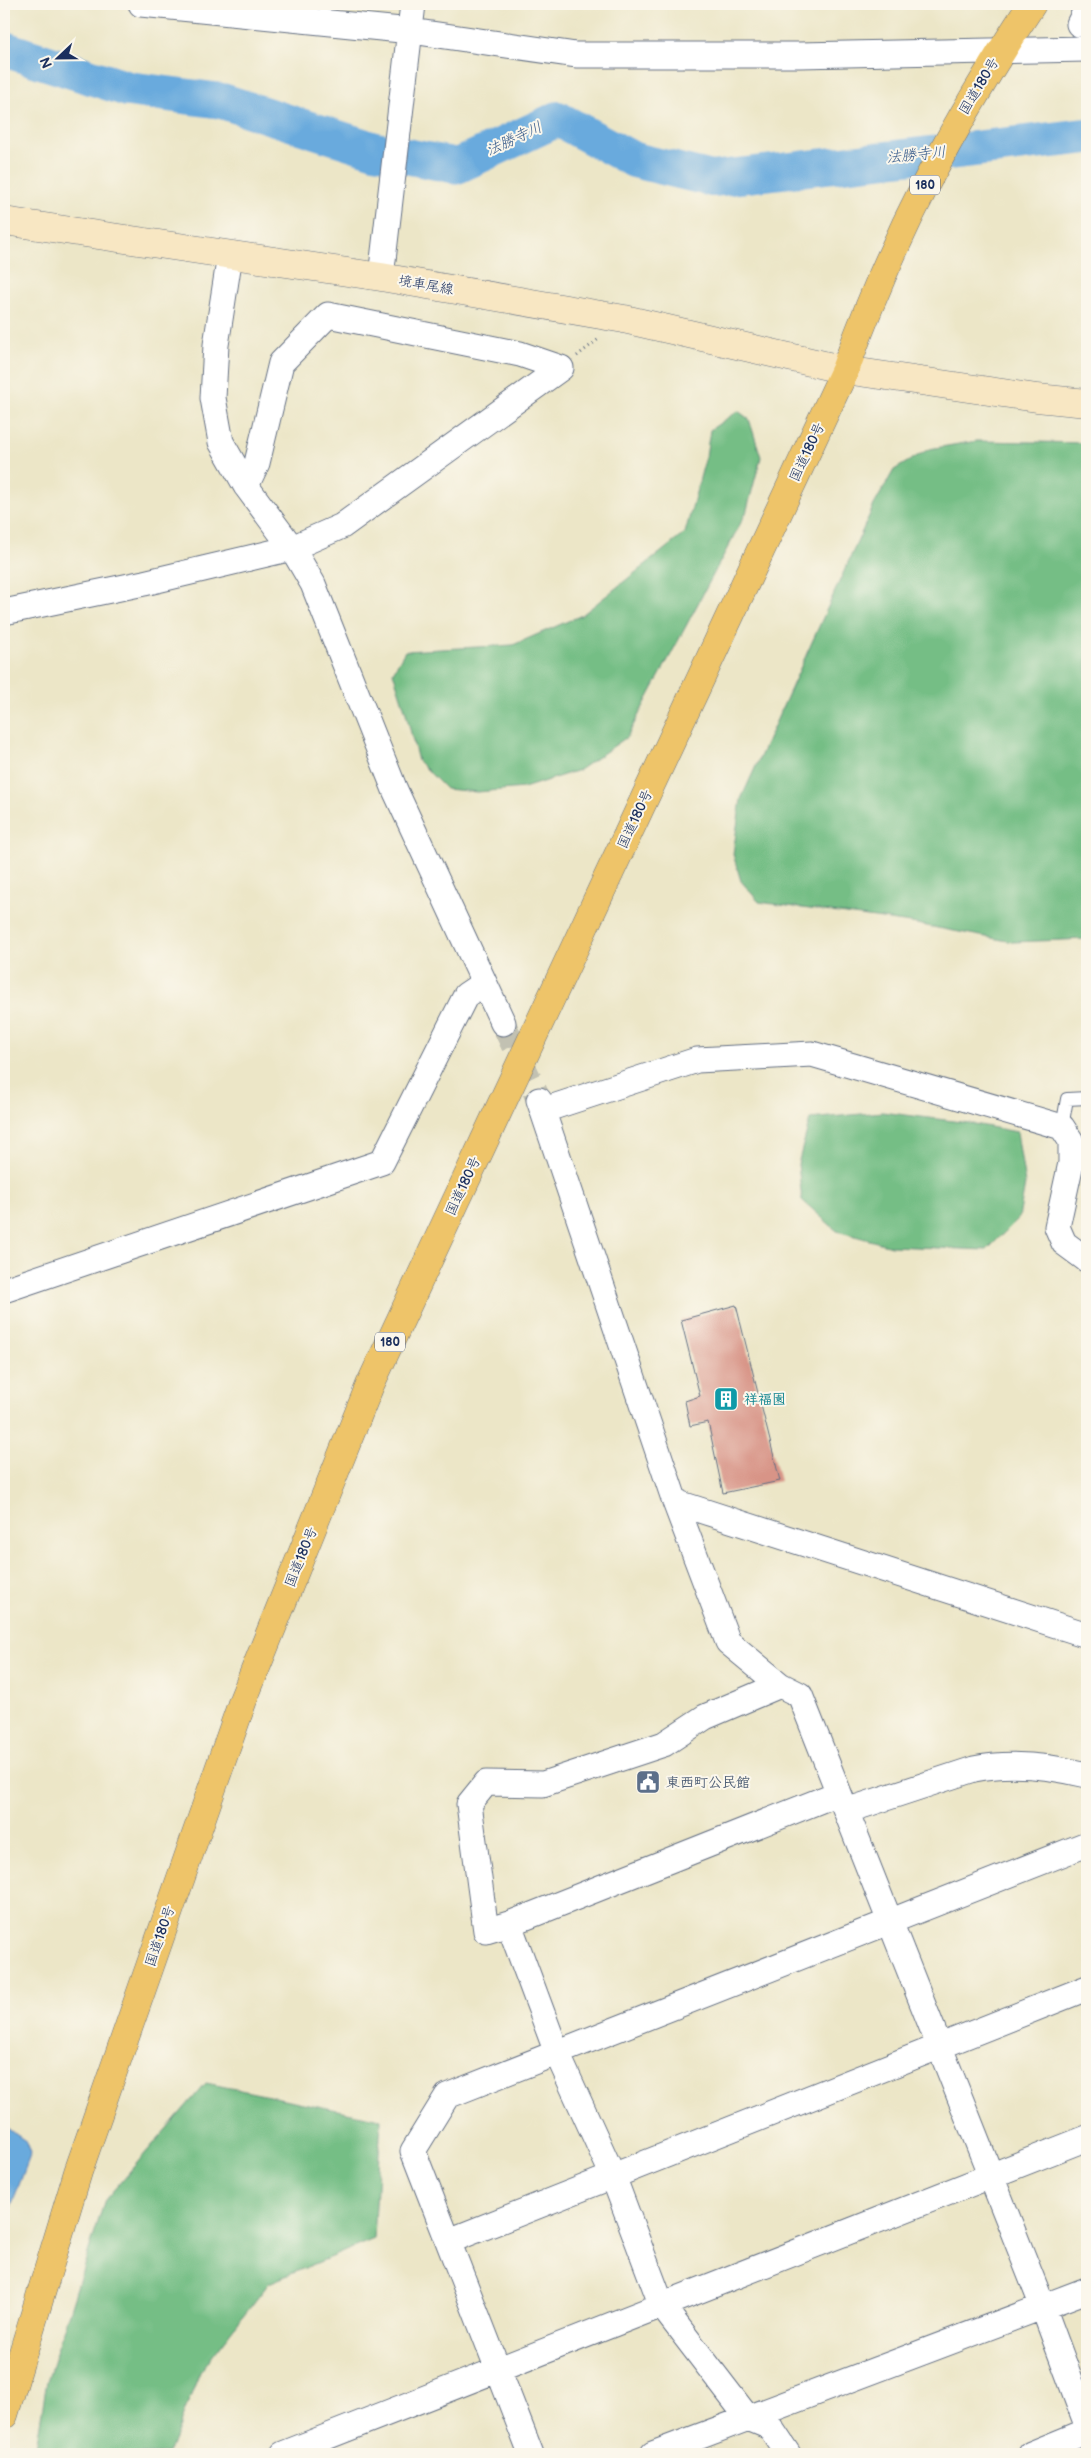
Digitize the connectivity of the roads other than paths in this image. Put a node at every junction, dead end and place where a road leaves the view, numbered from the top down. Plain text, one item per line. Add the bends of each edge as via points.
1 (142, 4) edge
2 (413, 4) edge
3 (1032, 4) edge
4 (411, 31) junction
5 (1087, 49) edge
6 (995, 59) junction
7 (4, 221) edge
8 (230, 255) junction
9 (381, 277) junction
10 (845, 370) junction
11 (1087, 402) edge
12 (246, 486) junction
13 (292, 548) junction
14 (4, 612) edge
15 (484, 983) junction
16 (503, 1023) tunnel mouth
17 (1087, 1098) edge
18 (1062, 1126) junction
19 (1087, 1260) edge
20 (4, 1290) edge
21 (675, 1502) junction
22 (1087, 1635) edge
23 (780, 1685) junction
24 (1087, 1774) edge
25 (842, 1802) junction
26 (1087, 1844) edge
27 (890, 1922) junction
28 (509, 1924) junction
29 (1087, 1988) edge
30 (939, 2045) junction
31 (557, 2053) junction
32 (1087, 2138) edge
33 (990, 2175) junction
34 (613, 2176) junction
35 (449, 2241) junction
36 (1087, 2290) edge
37 (662, 2306) junction
38 (1043, 2307) junction
39 (497, 2371) junction
40 (4, 2415) edge
41 (748, 2418) junction
42 (1087, 2425) edge
43 (1087, 2432) edge
44 (283, 2454) edge
45 (531, 2454) edge
46 (653, 2454) edge
47 (788, 2454) edge
48 (1031, 2454) edge

1 - 4 street
2 - 4 street
3 - 6 highway, 国道180号 / 180
4 - 6 street via 576,55
4 - 9 street
5 - 6 street
6 - 10 highway, 国道180号 / 180 via 951,134 907,220 868,306
7 - 8 main road, 境車尾線
8 - 9 main road, 境車尾線
8 - 12 street via 216,345 213,398 222,442
9 - 10 main road, 境車尾線 via 624,319
10 - 11 main road, 境車尾線 via 1036,398
10 - 40 highway, 国道180号 / 180 via 370,1385 243,1700 78,2172
12 - 13 street
12 - 13 street via 257,463 282,363 328,315 520,354 561,368 342,526
13 - 14 street
13 - 15 street via 312,584 395,790
15 - 16 street
15 - 20 street via 466,995 382,1162
17 - 18 lane via 1067,1099
18 - 19 street via 1071,1142 1071,1163 1057,1227 1064,1244
18 - 21 street via 812,1054 698,1060 542,1105
21 - 22 street
21 - 23 street via 728,1642
23 - 25 street via 800,1695
23 - 28 street via 705,1717 664,1744 543,1784 486,1783 470,1804 486,1931
24 - 25 street via 1056,1768 996,1764
25 - 27 street
25 - 28 street
26 - 27 street
27 - 30 street
27 - 31 street
28 - 31 street
29 - 30 street
30 - 33 street
30 - 34 street
31 - 34 street
31 - 35 street via 447,2096 413,2151
32 - 33 street
33 - 37 street
33 - 38 street
34 - 35 street
34 - 37 street
35 - 39 street
36 - 38 street
37 - 39 street
37 - 41 street
38 - 41 street
38 - 42 street
39 - 44 street
39 - 45 street
41 - 46 street
41 - 47 street via 770,2427
43 - 48 street

